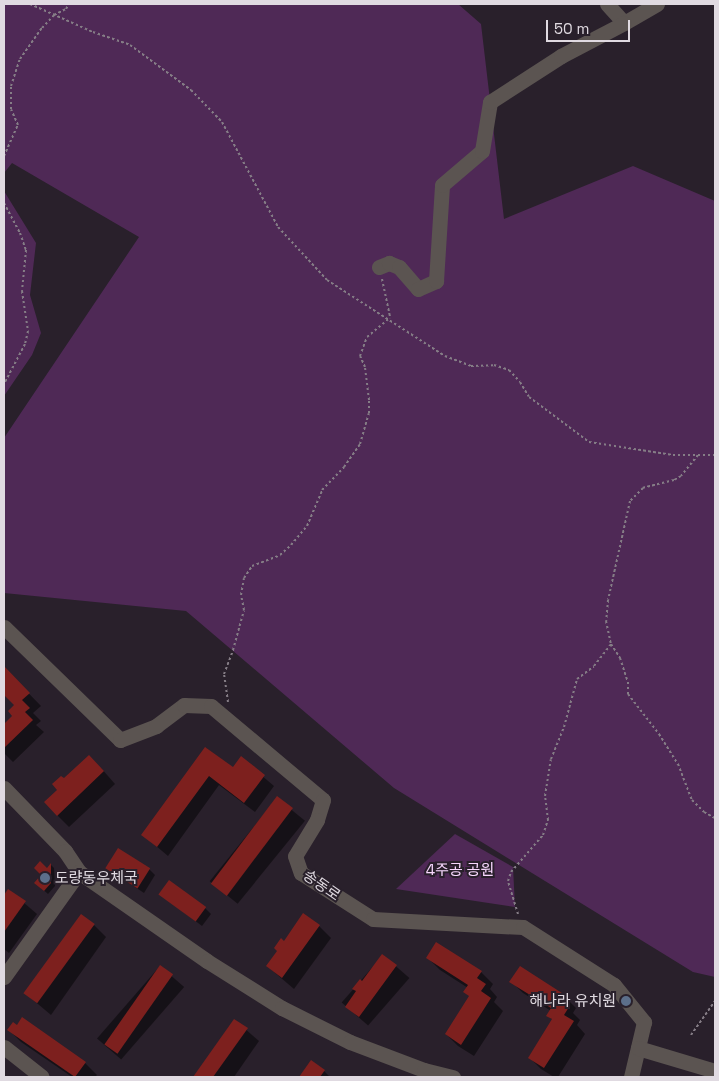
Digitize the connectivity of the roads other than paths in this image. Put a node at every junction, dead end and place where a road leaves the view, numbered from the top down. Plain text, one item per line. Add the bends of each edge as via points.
1 (607, 4) edge
2 (657, 4) edge
3 (624, 23) junction
4 (379, 267) road end
5 (4, 627) edge
6 (4, 788) edge
7 (79, 872) junction
8 (4, 976) edge
9 (638, 1048) junction
10 (7, 1049) edge
11 (715, 1071) edge
12 (23, 1077) edge
13 (42, 1077) edge
14 (454, 1077) edge
15 (631, 1077) edge

1 - 3 street
2 - 3 street
3 - 4 street via 561,56 490,102 482,151 442,185 436,281 418,289 399,267 389,263
5 - 9 street, 송동로 via 120,740 156,726 184,705 211,706 323,800 318,820 295,856 301,874 373,919 524,927 614,985 644,1022
6 - 7 street via 65,851
7 - 8 street
7 - 14 street via 207,961 282,1008 350,1042 424,1070
9 - 11 street
9 - 15 street, 송동로
10 - 12 street
10 - 13 street

